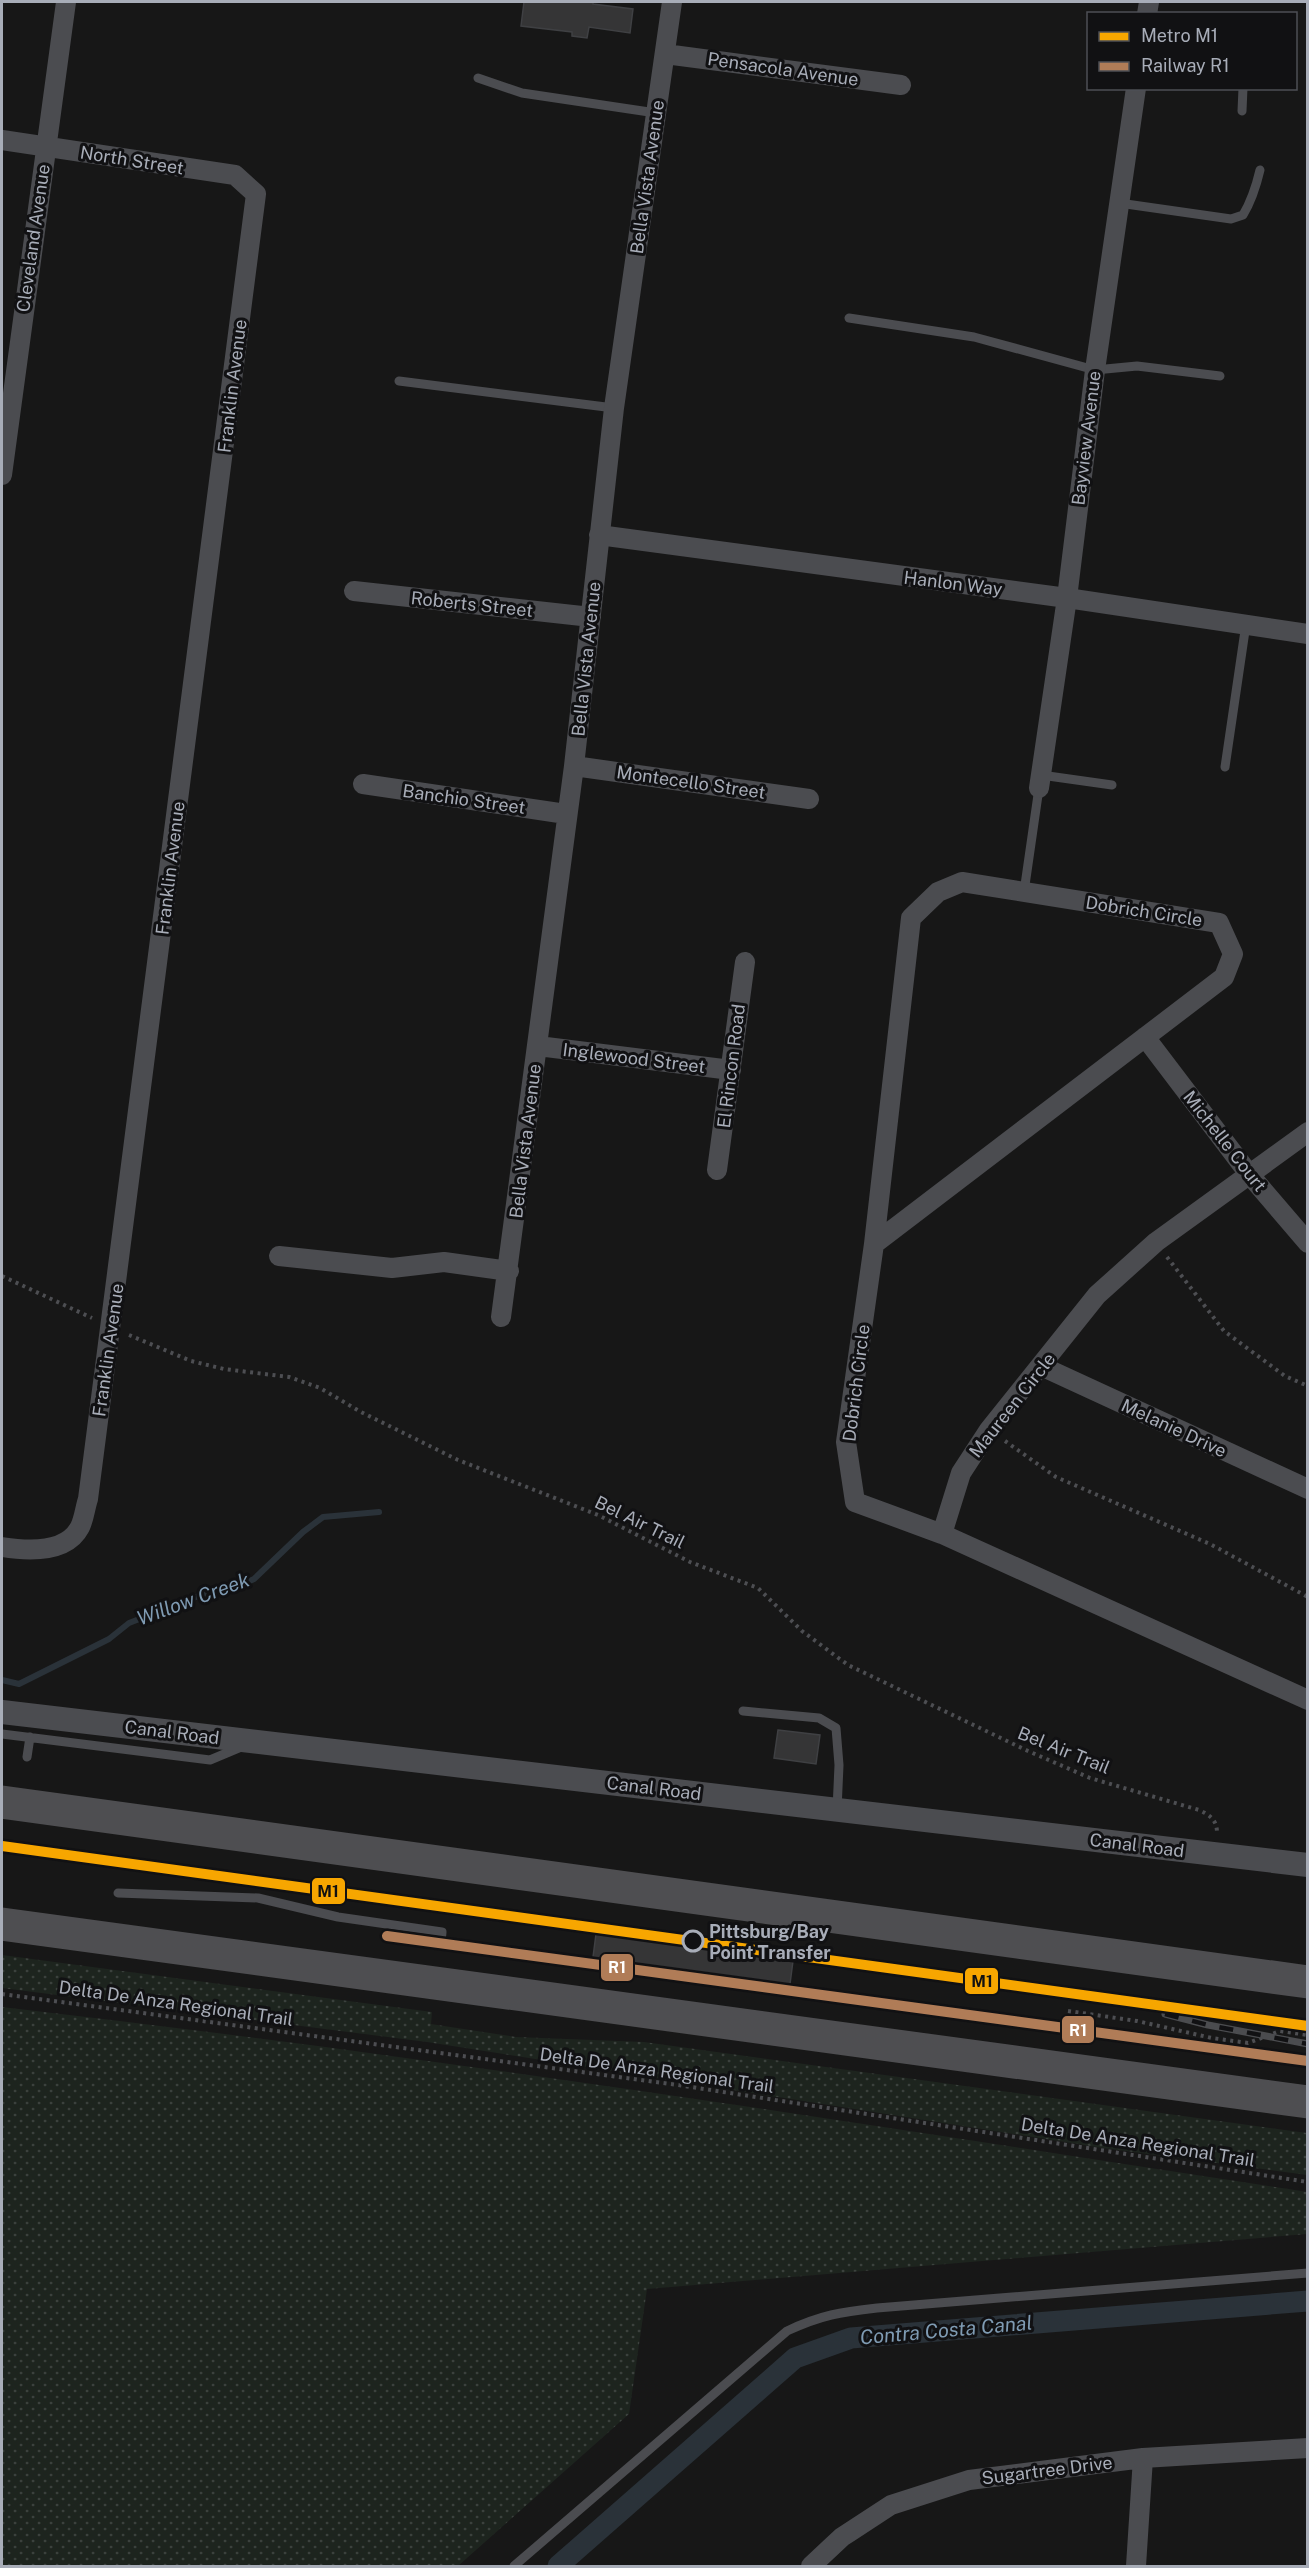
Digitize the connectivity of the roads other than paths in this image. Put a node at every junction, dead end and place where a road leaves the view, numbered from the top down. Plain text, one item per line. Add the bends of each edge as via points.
1 (66, 2) edge
2 (672, 2) edge
3 (665, 54) junction
4 (478, 78) dead end
5 (901, 85) dead end
6 (1136, 90) edge
7 (1243, 90) edge
8 (1242, 111) dead end
9 (656, 113) junction
10 (2, 141) edge
11 (45, 147) junction
12 (1260, 170) dead end
13 (256, 194) joint
14 (1119, 202) junction
15 (849, 318) dead end
16 (1095, 370) junction
17 (1220, 376) dead end
18 (399, 381) dead end
19 (614, 408) junction
20 (2, 475) edge
21 (599, 535) junction
22 (354, 591) dead end
23 (1067, 598) junction
24 (591, 617) junction
25 (1246, 624) junction
26 (1308, 634) edge
27 (574, 766) junction
28 (1225, 767) dead end
29 (1040, 782) junction
30 (363, 784) dead end
31 (1112, 785) dead end
32 (809, 799) dead end
33 (566, 814) junction
34 (1024, 892) junction
35 (745, 962) dead end
36 (1145, 1037) junction
37 (538, 1046) junction
38 (731, 1070) junction
39 (1308, 1132) edge
40 (717, 1170) dead end
41 (1249, 1174) junction
42 (1308, 1243) edge
43 (874, 1244) junction
44 (279, 1256) dead end
45 (508, 1271) junction
46 (501, 1317) dead end
47 (1041, 1366) junction
48 (1308, 1490) edge
49 (942, 1534) junction
50 (2, 1547) edge
51 (1308, 1700) edge
52 (743, 1711) dead end
53 (2, 1712) edge
54 (2, 1734) edge
55 (30, 1737) junction
56 (254, 1741) junction
57 (27, 1756) dead end
58 (2, 1802) edge
59 (837, 1810) junction
60 (1308, 1864) edge
61 (118, 1893) dead end
62 (2, 1924) edge
63 (441, 1943) dead end
64 (1308, 1982) edge
65 (1308, 2102) edge
66 (1308, 2273) edge
67 (1308, 2448) edge
68 (1143, 2458) junction
69 (514, 2566) edge
70 (811, 2566) edge
71 (1136, 2566) edge

1 - 11 street, Cleveland Avenue
2 - 3 street, Bella Vista Avenue
3 - 5 street, Pensacola Avenue
3 - 9 street, Bella Vista Avenue
4 - 9 lane via 522,93
6 - 14 street, Bayview Avenue
7 - 8 lane
9 - 19 street, Bella Vista Avenue
10 - 11 street, North Street
11 - 13 street, North Street via 235,176
11 - 20 street, Cleveland Avenue
12 - 14 lane via 1254,196 1243,215 1231,219
13 - 50 street, Franklin Avenue via 88,1499 80,1527 72,1538 39,1550
14 - 16 street, Bayview Avenue
15 - 16 lane via 974,337
16 - 17 lane via 1137,366
16 - 23 street, Bayview Avenue
18 - 19 lane
19 - 21 street, Bella Vista Avenue
21 - 23 street, Hanlon Way
21 - 24 street, Bella Vista Avenue
22 - 24 street, Roberts Street
23 - 25 street, Hanlon Way
23 - 29 street, Bayview Avenue
24 - 27 street, Bella Vista Avenue
25 - 26 street, Hanlon Way
25 - 28 lane
27 - 32 street, Montecello Street
27 - 33 street, Bella Vista Avenue
29 - 31 lane
29 - 34 lane
30 - 33 street, Banchio Street
33 - 37 street, Bella Vista Avenue
34 - 36 street, Dobrich Circle via 1219,924 1233,954 1224,977
34 - 43 street, Dobrich Circle via 962,882 938,892 911,918
35 - 38 street, El Rincon Road
36 - 41 street, Michelle Court
36 - 43 street, Dobrich Circle
37 - 38 street, Inglewood Street
37 - 45 street, Bella Vista Avenue
38 - 40 street, El Rincon Road
39 - 41 street, Maureen Circle
41 - 42 street, Michelle Court
41 - 47 street, Maureen Circle via 1156,1242 1097,1295
43 - 49 street, Dobrich Circle via 846,1442 855,1502
44 - 45 street via 392,1268 444,1262
45 - 46 street, Bella Vista Avenue
47 - 48 street, Melanie Drive
47 - 49 street, Maureen Circle via 989,1430 961,1473
49 - 51 street
52 - 59 lane via 819,1718 836,1728
53 - 56 street, Canal Road
54 - 55 lane
55 - 56 lane via 210,1760
55 - 57 lane
56 - 59 street, Canal Road
58 - 64 highway
59 - 60 street, Canal Road
61 - 63 lane via 273,1900 338,1917 442,1932
62 - 65 highway
66 - 69 lane via 877,2308 815,2317 787,2331
67 - 68 street, Sugartree Drive
68 - 70 street, Sugartree Drive via 969,2480 891,2505 842,2537
68 - 71 street

